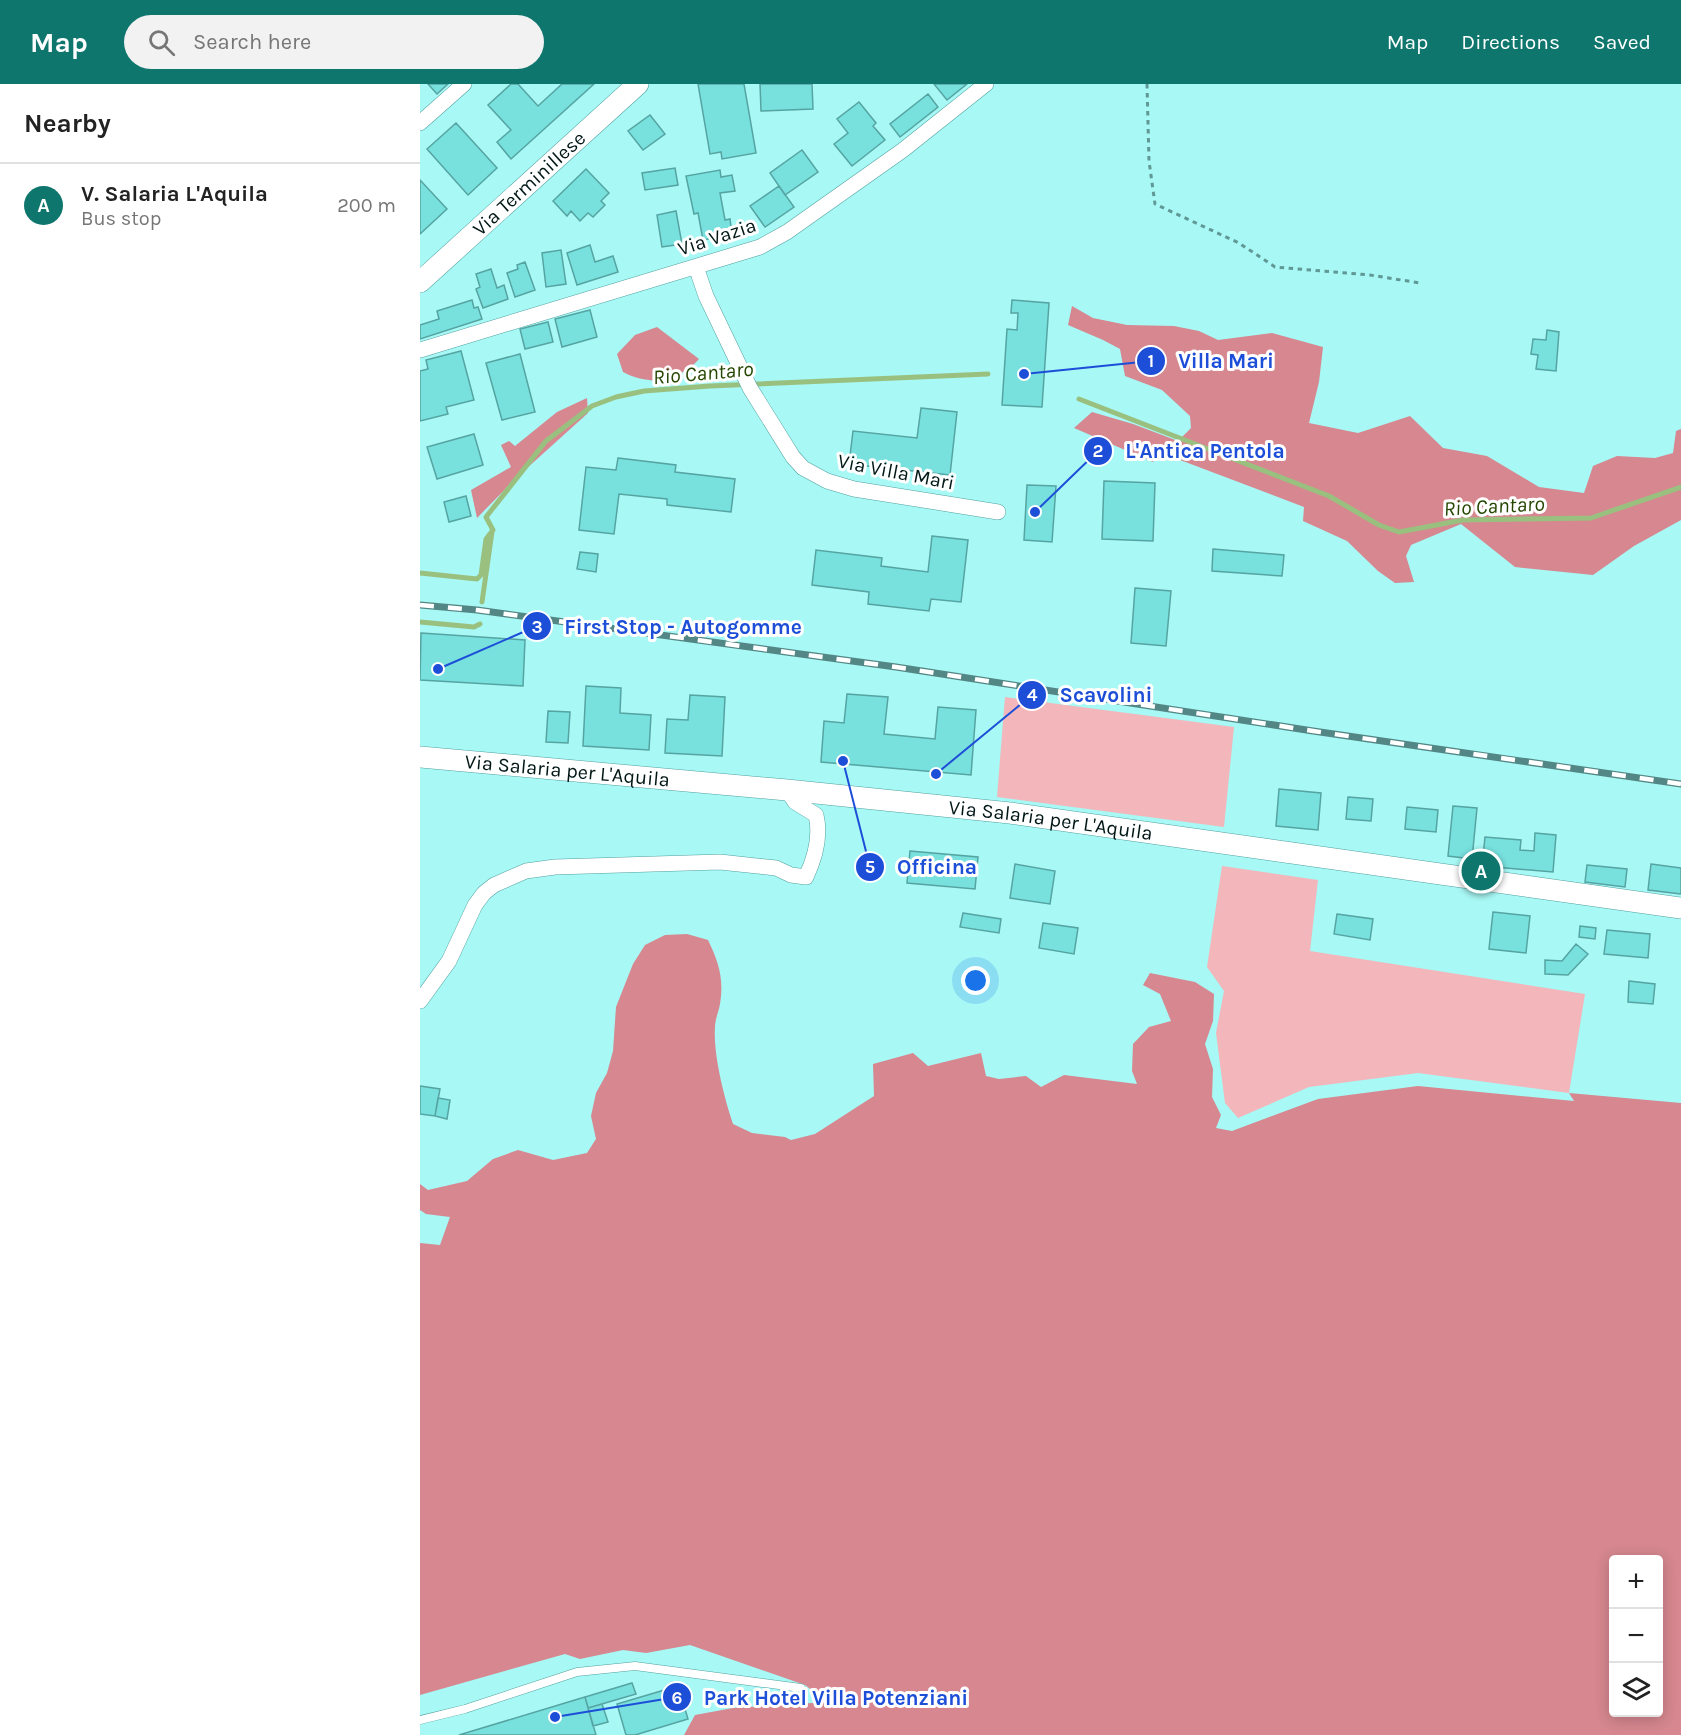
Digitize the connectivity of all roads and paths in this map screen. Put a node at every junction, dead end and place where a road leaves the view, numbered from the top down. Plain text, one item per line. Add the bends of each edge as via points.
1 (464, 84) edge
2 (638, 84) edge
3 (986, 84) edge
4 (1147, 84) edge
5 (420, 123) edge
6 (696, 267) junction
7 (420, 282) edge
8 (1420, 283) dead end
9 (420, 350) edge
10 (998, 512) dead end
11 (420, 756) edge
12 (787, 790) junction
13 (1681, 908) edge
14 (420, 1001) edge
15 (801, 1688) dead end
16 (420, 1720) edge

1 - 5 street
2 - 7 main road, Via Terminillese
3 - 6 street, Via Vazia via 903,150 787,232 760,247
4 - 8 path via 1149,161 1155,204 1239,243 1275,267
6 - 9 street, Via Vazia
6 - 10 street, Via Villa Mari via 750,388 803,468 854,489
11 - 12 main road, Via Salaria per L'Aquila
12 - 13 main road, Via Salaria per L'Aquila via 1010,813
12 - 14 street via 795,802 816,815 818,835 806,877 776,868 720,862 526,871 484,893 449,961
15 - 16 lane via 635,1666 577,1672

